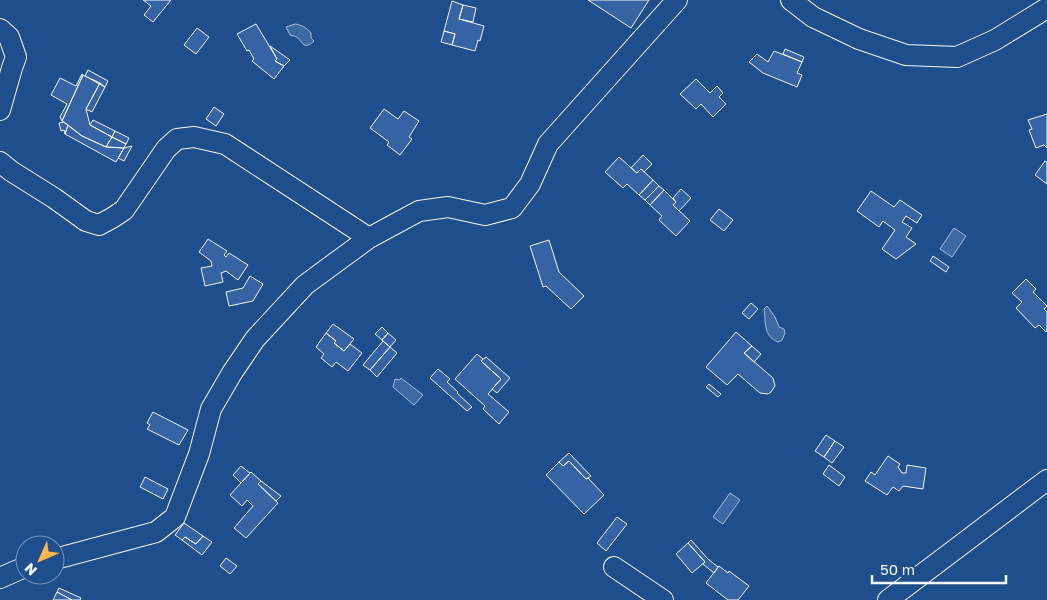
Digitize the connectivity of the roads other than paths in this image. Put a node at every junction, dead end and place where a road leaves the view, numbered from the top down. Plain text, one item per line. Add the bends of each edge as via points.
1 (677, 0) edge
2 (791, 0) edge
3 (1047, 8) edge
4 (0, 29) edge
5 (0, 110) edge
6 (0, 162) edge
7 (369, 238) junction
8 (1047, 480) edge
9 (65, 556) edge
10 (614, 567) dead end
11 (15, 571) edge
12 (0, 578) edge
13 (663, 600) edge
14 (888, 600) edge

1 - 7 street via 548,144 530,184 512,208 485,215 448,207 419,211
2 - 3 street via 813,17 859,39 906,55 957,56 995,40
4 - 5 street via 9,38 16,57
6 - 7 street via 86,221 99,225 124,210 171,144 177,139 194,137 225,144
7 - 9 street via 305,285 250,346 211,409 199,454 175,517 156,532
8 - 14 street
10 - 13 street
11 - 12 street

